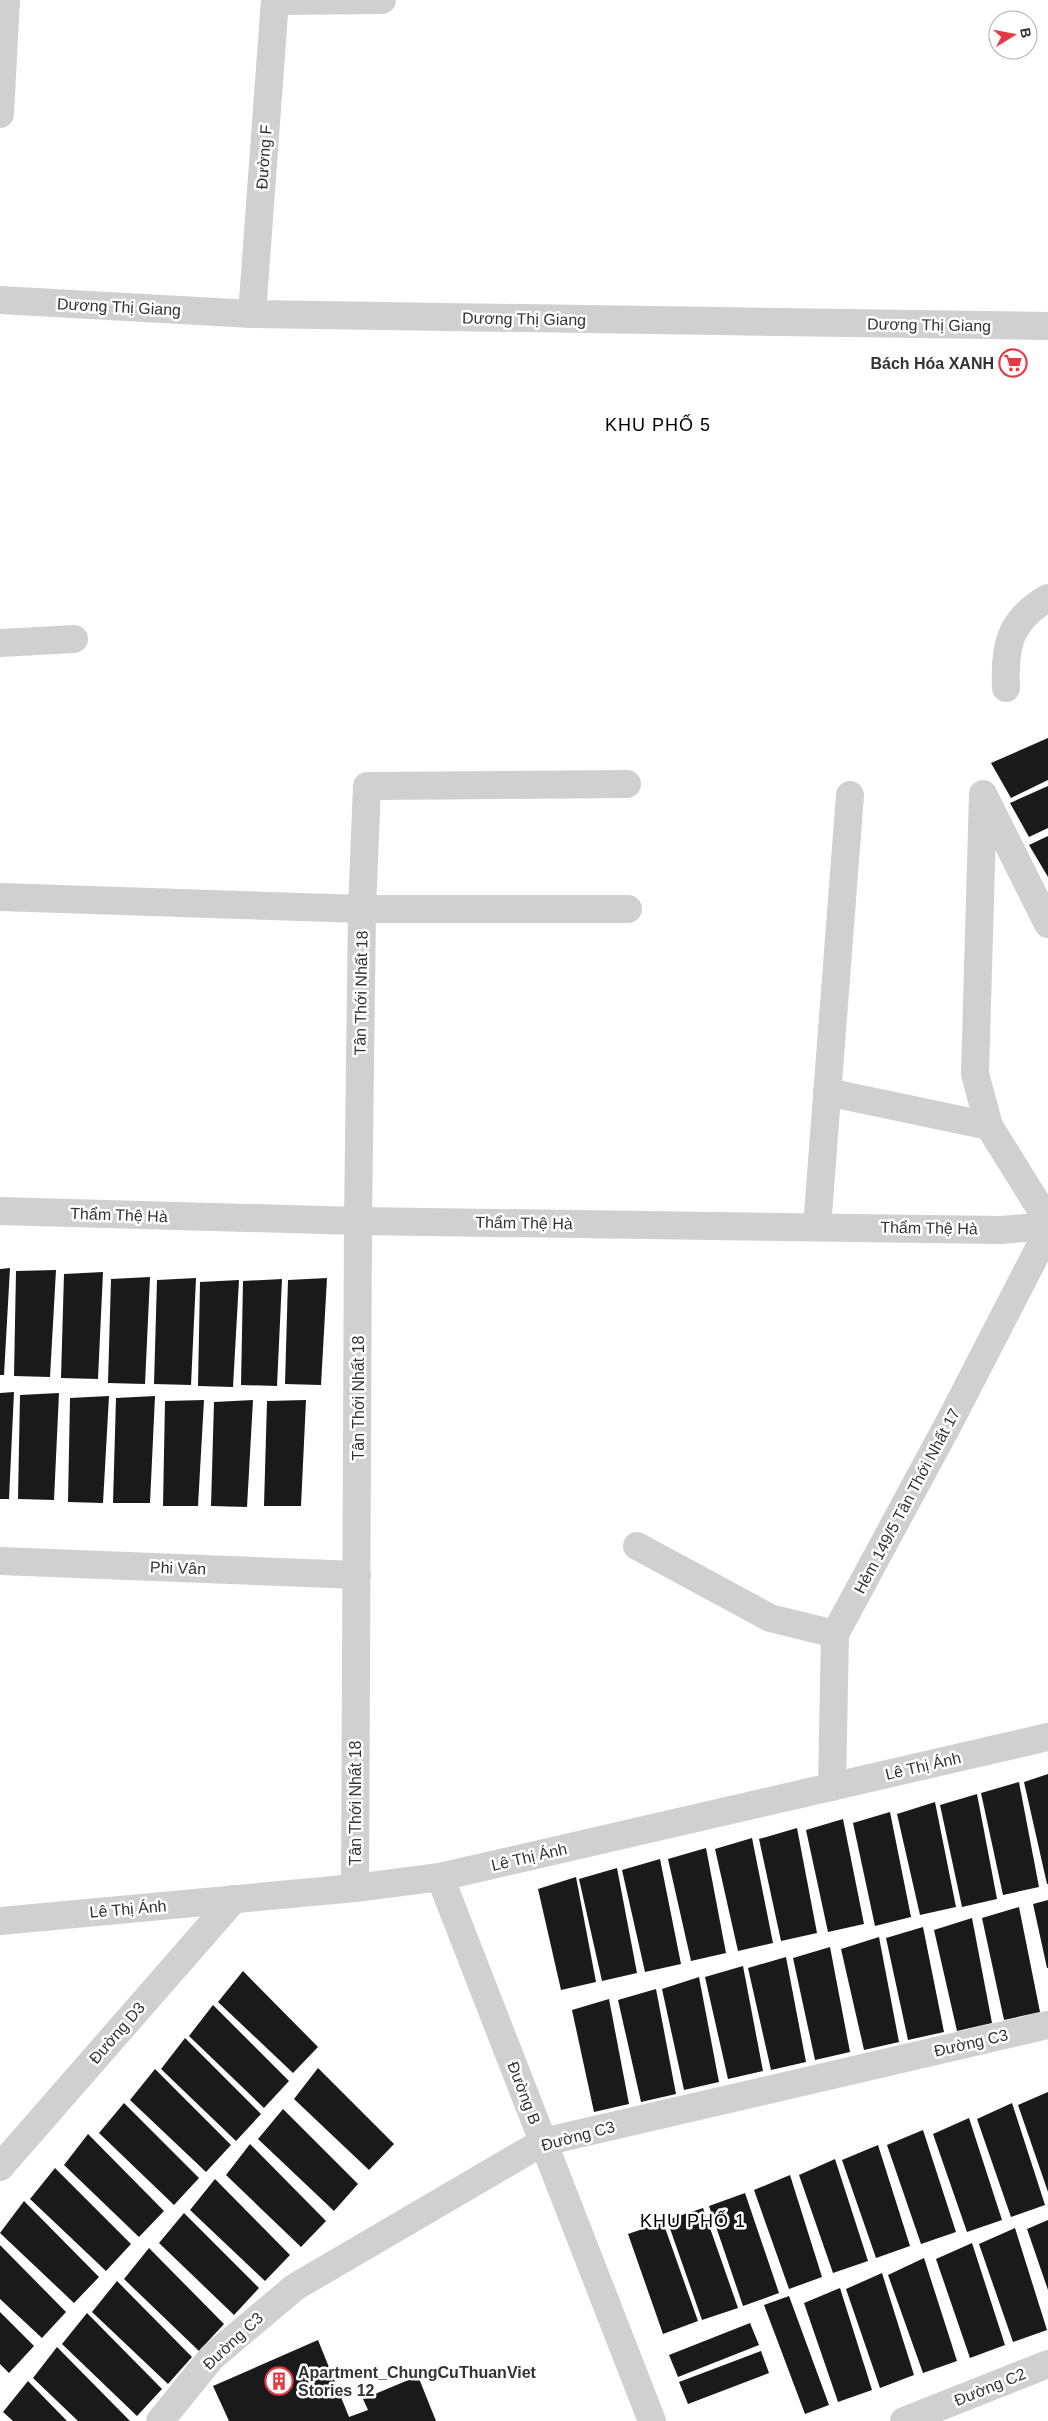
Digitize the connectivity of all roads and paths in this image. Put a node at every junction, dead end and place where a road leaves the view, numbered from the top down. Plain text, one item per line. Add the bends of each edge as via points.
1 (6, 0) edge
2 (382, 0) edge
3 (275, 1) edge
4 (0, 114) edge
5 (0, 300) edge
6 (252, 314) junction
7 (1046, 329) edge
8 (1048, 598) edge
9 (74, 639) dead end
10 (0, 644) edge
11 (1006, 688) dead end
12 (627, 784) dead end
13 (850, 795) dead end
14 (0, 897) edge
15 (362, 909) junction
16 (628, 909) dead end
17 (1048, 924) edge
18 (827, 1092) junction
19 (989, 1126) junction
20 (0, 1211) edge
21 (358, 1221) junction
22 (1048, 1221) edge
23 (1048, 1226) edge
24 (817, 1227) junction
25 (1048, 1231) edge
26 (637, 1546) dead end
27 (0, 1560) edge
28 (357, 1576) junction
29 (835, 1634) junction
30 (1048, 1737) edge
31 (832, 1787) junction
32 (440, 1877) junction
33 (355, 1888) junction
34 (234, 1899) junction
35 (0, 1921) edge
36 (1048, 2025) edge
37 (543, 2142) junction
38 (0, 2166) edge
39 (1048, 2364) edge
40 (160, 2421) edge
41 (652, 2421) edge
42 (904, 2421) edge

1 - 4 street
2 - 3 street
3 - 6 street, Đường F
5 - 6 street, Dương Thị Giang
6 - 7 street, Dương Thị Giang
8 - 11 street via 1022,618 1011,634 1004,659
9 - 10 street
12 - 15 street, Tân Thới Nhất 18 via 367,786
13 - 18 street
14 - 15 street, Tân Thới Nhất 18
15 - 16 street, Tân Thới Nhất 18
15 - 21 street, Tân Thới Nhất 18
17 - 19 street via 983,794 975,1074
18 - 19 street
18 - 24 street
19 - 22 street
20 - 21 street, Thẩm Thệ Hà
21 - 24 street, Thẩm Thệ Hà
21 - 28 street, Tân Thới Nhất 18
23 - 24 street, Thẩm Thệ Hà via 1001,1230
25 - 29 street, Hẻm 149/5 Tân Thới Nhất 17 via 950,1422
26 - 29 street via 770,1618
27 - 28 street, Phi Vân
28 - 33 street, Tân Thới Nhất 18
29 - 31 street, Hẻm 149/5 Tân Thới Nhất 17
30 - 31 street, Lê Thị Ánh
31 - 32 street, Lê Thị Ánh
32 - 33 street, Lê Thị Ánh
32 - 37 street, Đường B
33 - 34 street, Lê Thị Ánh
34 - 35 street, Lê Thị Ánh
34 - 38 street, Đường D3
36 - 37 street, Đường C3
37 - 40 street, Đường C3 via 295,2286 212,2357
37 - 41 street, Đường B
39 - 42 street, Đường C2

